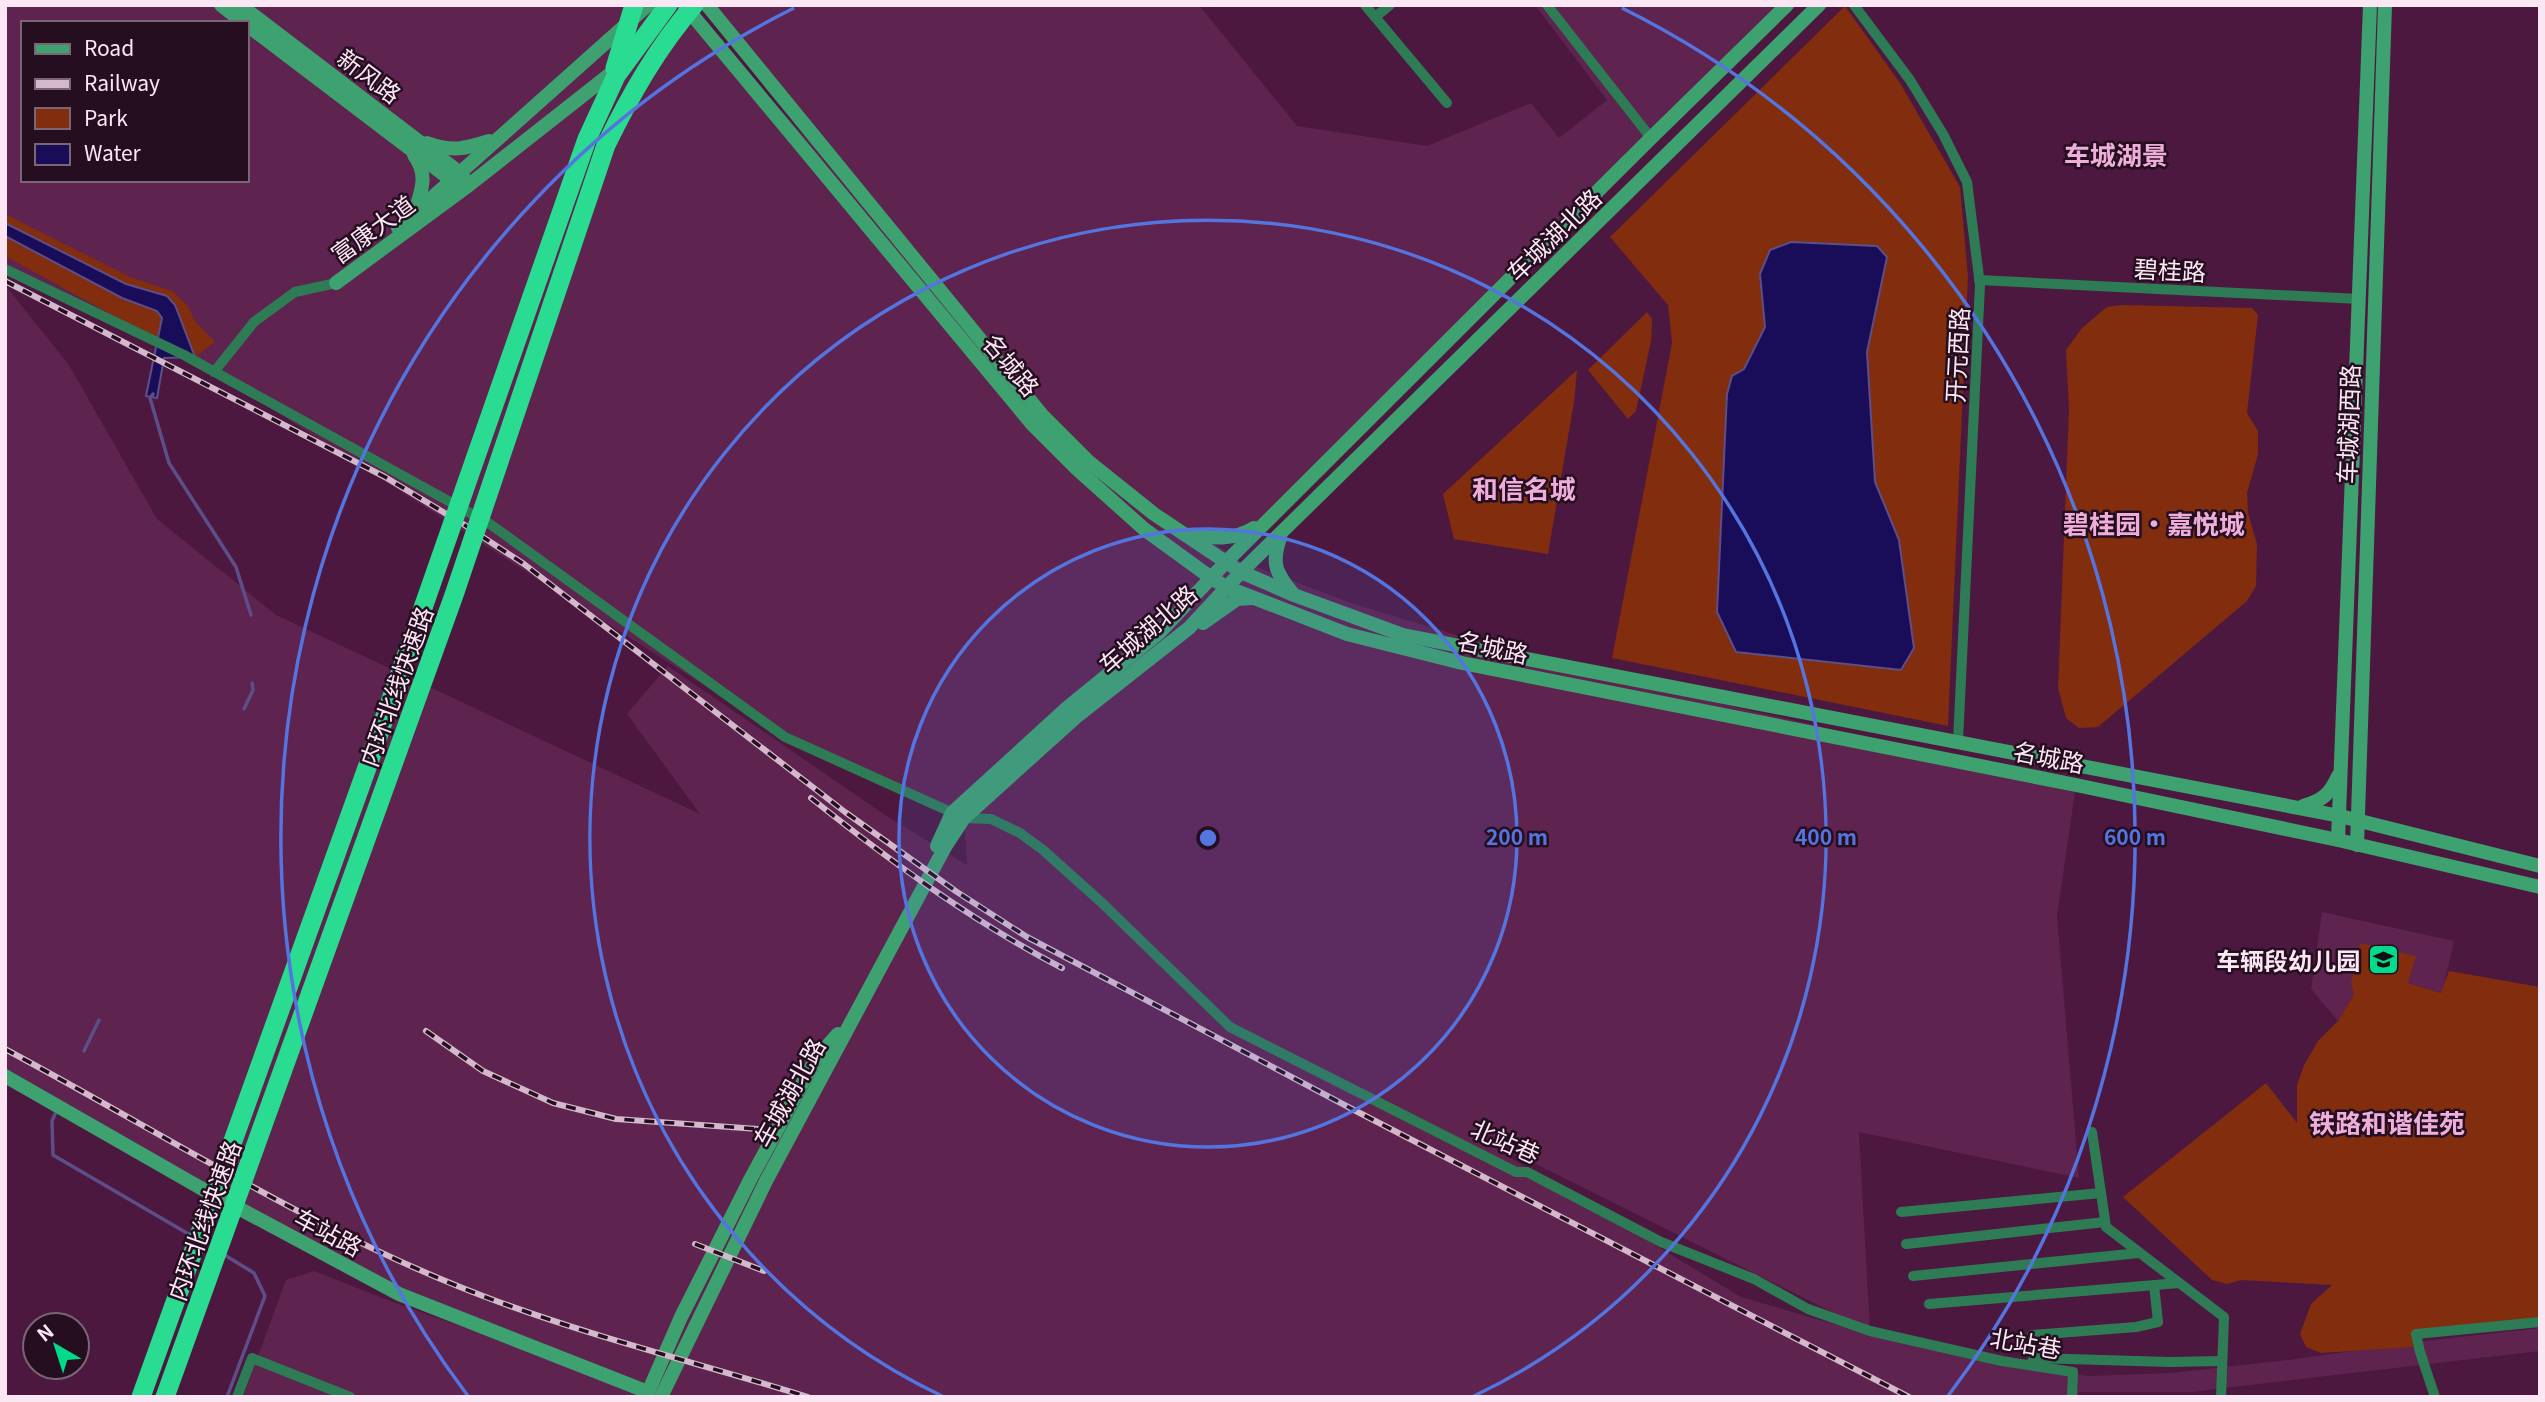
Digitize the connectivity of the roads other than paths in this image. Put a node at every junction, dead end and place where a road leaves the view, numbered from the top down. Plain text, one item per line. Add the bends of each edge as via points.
1 (221, 5) edge
2 (240, 5) edge
3 (634, 5) edge
4 (648, 5) edge
5 (668, 5) edge
6 (707, 5) edge
7 (1365, 5) edge
8 (1390, 5) edge
9 (1547, 5) edge
10 (1787, 5) edge
11 (1819, 5) edge
12 (1854, 5) edge
13 (2370, 5) edge
14 (2385, 5) edge
15 (691, 7) edge
16 (1375, 17) junction
17 (241, 21) edge
18 (248, 26) edge
19 (1447, 103) dead end
20 (600, 110) junction
21 (497, 138) junction
22 (1651, 138) junction
23 (413, 144) junction
24 (460, 182) junction
25 (414, 212) junction
26 (5, 269) edge
27 (1979, 280) junction
28 (336, 283) junction
29 (2359, 299) junction
30 (214, 372) junction
31 (1267, 520) junction
32 (1282, 532) junction
33 (1184, 534) junction
34 (1178, 553) junction
35 (1226, 562) junction
36 (1241, 572) junction
37 (1210, 577) junction
38 (1226, 587) junction
39 (1294, 596) junction
40 (1254, 598) junction
41 (1188, 601) junction
42 (1076, 717) junction
43 (1958, 741) junction
44 (2342, 769) junction
45 (2359, 790) junction
46 (2295, 807) junction
47 (958, 815) junction
48 (2340, 816) junction
49 (2358, 821) junction
50 (2394, 830) junction
51 (2338, 840) junction
52 (2357, 845) junction
53 (2540, 866) edge
54 (2540, 887) edge
55 (5, 1076) edge
56 (2092, 1132) dead end
57 (2101, 1194) junction
58 (1901, 1212) dead end
59 (2105, 1222) junction
60 (1906, 1244) dead end
61 (2139, 1253) junction
62 (1913, 1276) dead end
63 (2179, 1283) junction
64 (2154, 1285) junction
65 (1929, 1304) dead end
66 (2540, 1322) edge
67 (2032, 1361) junction
68 (2222, 1361) junction
69 (651, 1395) edge
70 (141, 1397) edge
71 (165, 1397) edge
72 (237, 1397) edge
73 (350, 1397) edge
74 (2072, 1397) edge
75 (2221, 1397) edge
76 (2435, 1397) edge

1 - 17 main road, 新风路
2 - 23 main road, 新风路
3 - 20 highway, bridge
4 - 21 main road, 富康大道
5 - 20 highway, 内环北线快速路, bridge via 617,76
6 - 33 main road, 名城路 via 1042,415 1088,462
7 - 16 street
8 - 16 street
9 - 22 street
10 - 22 main road, 车城湖北路
11 - 32 main road, 车城湖北路
12 - 27 street, 开元西路 via 1910,80 1968,182
13 - 29 main road, 车城湖西路
14 - 45 main road, 车城湖西路
15 - 24 main road, 富康大道
15 - 34 main road, 名城路 via 1032,424 1144,529
15 - 71 highway, 内环北线快速路, bridge via 634,87 606,145 454,595
16 - 19 street
18 - 23 main road, 新风路
20 - 70 highway, 内环北线快速路, bridge
21 - 23 main road via 467,149
21 - 24 main road, 富康大道
22 - 31 main road, 车城湖北路
23 - 24 main road, 新风路
23 - 25 main road via 424,178
24 - 25 main road, 富康大道
24 - 28 main road, 富康大道
25 - 28 main road, 富康大道
26 - 30 street, 北站巷
27 - 29 street, 碧桂路
27 - 43 street, 开元西路
28 - 30 street via 295,292 285,299 254,322
29 - 44 main road, 车城湖西路
30 - 47 street, 北站巷 via 490,524 785,737
31 - 33 main road via 1244,535 1218,539
31 - 35 main road, 车城湖北路
32 - 36 main road, 车城湖北路
32 - 39 main road via 1273,556 1281,580
33 - 35 main road, 名城路
34 - 37 main road, 名城路
34 - 41 main road via 1190,567
35 - 36 main road, 名城路
35 - 37 main road, 车城湖北路
36 - 38 main road, 车城湖北路
36 - 39 main road, 名城路
37 - 38 main road, 名城路
37 - 41 main road, 车城湖北路
38 - 40 main road, 名城路
38 - 42 main road, 车城湖北路 via 1189,628
39 - 43 main road, 名城路 via 1403,635
40 - 42 main road via 1221,608 1087,716
40 - 51 main road, 名城路 via 1347,634 1462,663
41 - 47 main road, 车城湖北路 via 1160,632 1067,708
42 - 47 main road, 车城湖北路
43 - 46 main road, 名城路
44 - 46 main road via 2331,791 2318,802
44 - 48 main road, 车城湖西路
45 - 49 main road, 车城湖西路
45 - 50 main road via 2374,815
46 - 48 main road, 名城路
47 - 67 street, 北站巷 via 990,819 1043,850 1230,1027 1516,1172 1527,1172 1661,1242 1754,1279 1808,1309 1870,1331
47 - 69 main road, 车城湖北路
48 - 49 main road, 名城路
48 - 51 main road, 车城湖西路
49 - 50 main road, 名城路
49 - 52 main road, 车城湖西路
50 - 53 main road, 名城路
51 - 52 main road, 名城路
52 - 54 main road, 名城路
55 - 69 main road, 车站路 via 399,1294
56 - 57 street
57 - 58 street
57 - 59 street
59 - 60 street
59 - 61 street
61 - 62 street
61 - 63 street
63 - 64 street
63 - 68 street via 2224,1317
64 - 65 street
64 - 67 street via 2158,1322 2032,1335
66 - 76 street via 2416,1334
67 - 68 street
67 - 74 street, 北站巷 via 2073,1371
68 - 75 street
72 - 73 street via 252,1358

